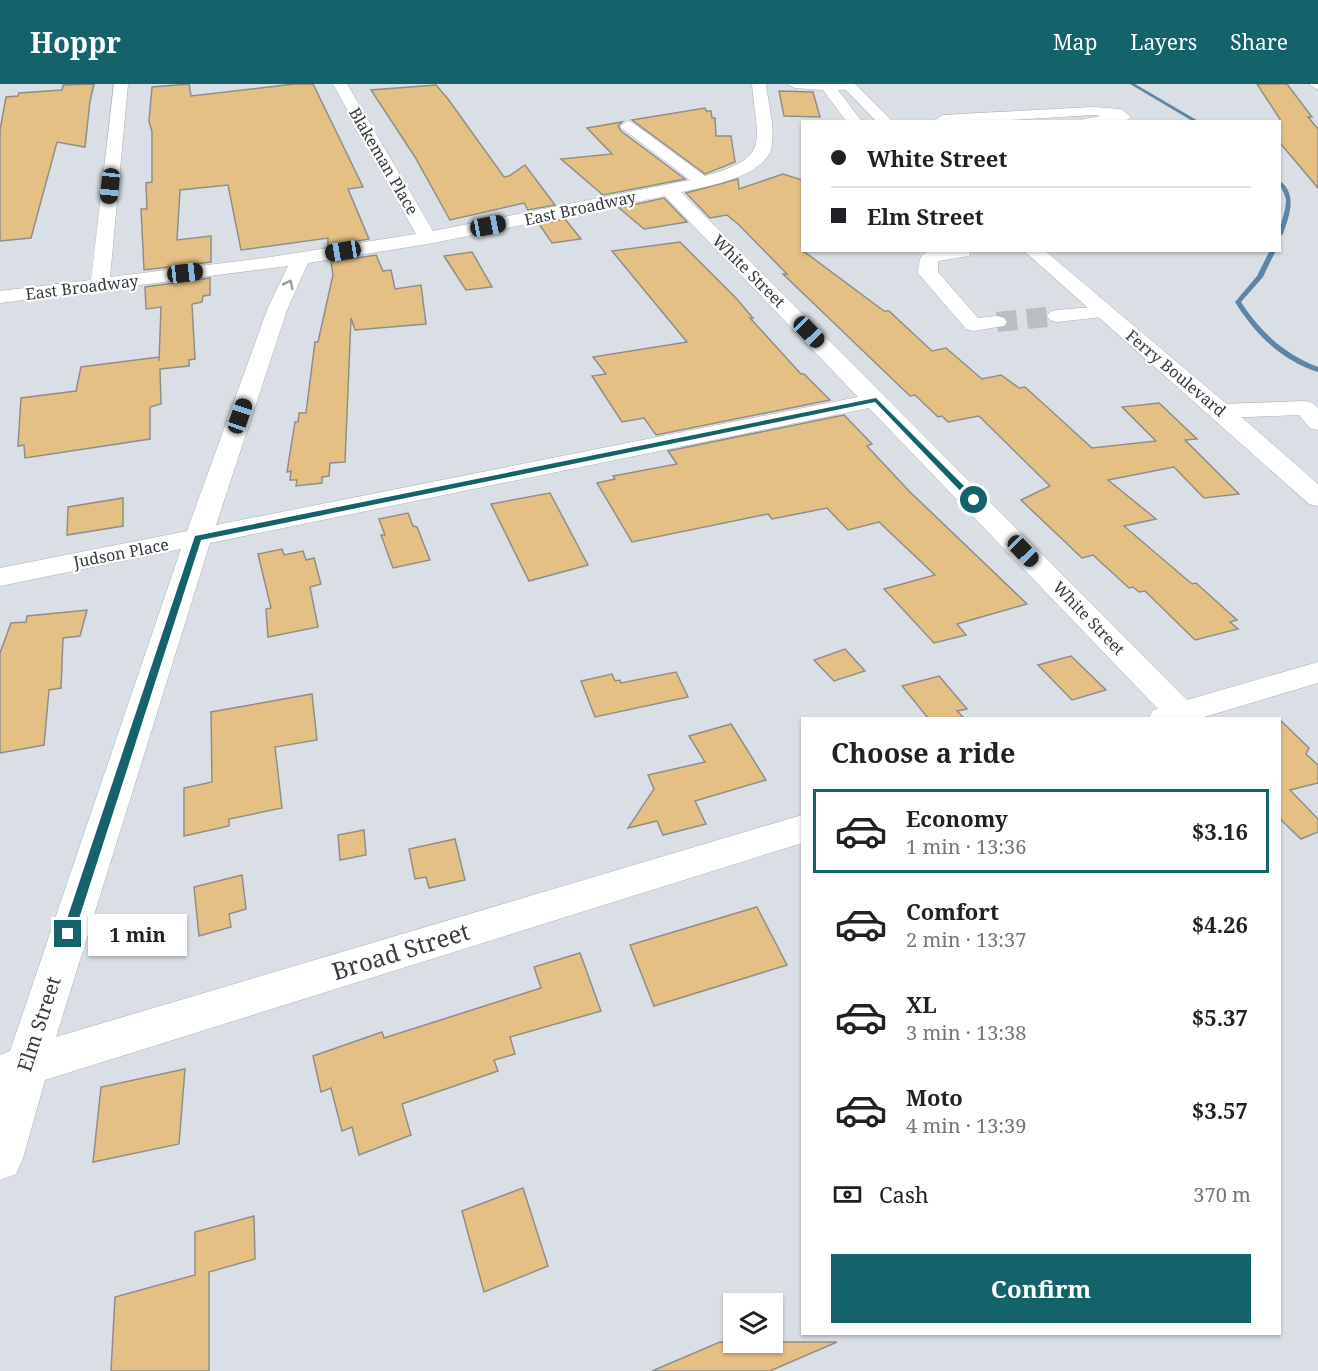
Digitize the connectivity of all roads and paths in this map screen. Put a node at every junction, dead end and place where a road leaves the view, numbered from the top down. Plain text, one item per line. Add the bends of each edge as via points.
1 (121, 84) edge
2 (340, 84) edge
3 (759, 84) edge
4 (795, 84) edge
5 (847, 85) edge
6 (827, 86) junction
7 (853, 120) edge
8 (884, 120) edge
9 (941, 120) edge
10 (1102, 120) edge
11 (628, 126) dead end
12 (701, 182) junction
13 (668, 189) junction
14 (428, 238) junction
15 (962, 252) edge
16 (1034, 252) edge
17 (301, 258) junction
18 (100, 284) junction
19 (262, 287) junction
20 (0, 297) edge
21 (1104, 312) junction
22 (1057, 316) tunnel mouth
23 (997, 322) tunnel mouth
24 (876, 400) junction
25 (1222, 411) junction
26 (1318, 423) edge
27 (1318, 498) edge
28 (198, 538) junction
29 (0, 577) edge
30 (1314, 678) edge
31 (1173, 716) edge
32 (801, 829) edge
33 (13, 1070) edge
34 (0, 1158) edge

1 - 18 street
2 - 14 street, Blakeman Place
3 - 12 street, East Broadway via 765,135 760,156 736,172
4 - 6 street
5 - 6 street
5 - 8 street
6 - 7 street
9 - 10 street via 1093,111 1116,112 1124,117
11 - 12 street
12 - 13 street, East Broadway
13 - 14 street, East Broadway
13 - 24 street, White Street
14 - 17 street, East Broadway
15 - 23 street via 929,258 928,273 973,325
16 - 21 street, Ferry Boulevard
19 -> 17 street, Elm Street
17 - 19 street, East Broadway
18 - 19 street, East Broadway
18 - 20 street, East Broadway
19 - 28 street, Elm Street
21 - 22 street
21 - 25 street, Ferry Boulevard
24 - 28 street, Judson Place
24 - 31 street, White Street
25 - 26 street via 1305,408
25 - 27 street, Ferry Boulevard
28 - 29 street, Judson Place
28 - 33 street, Elm Street
30 - 31 street
32 - 33 street, Broad Street
33 - 34 street, Elm Street

